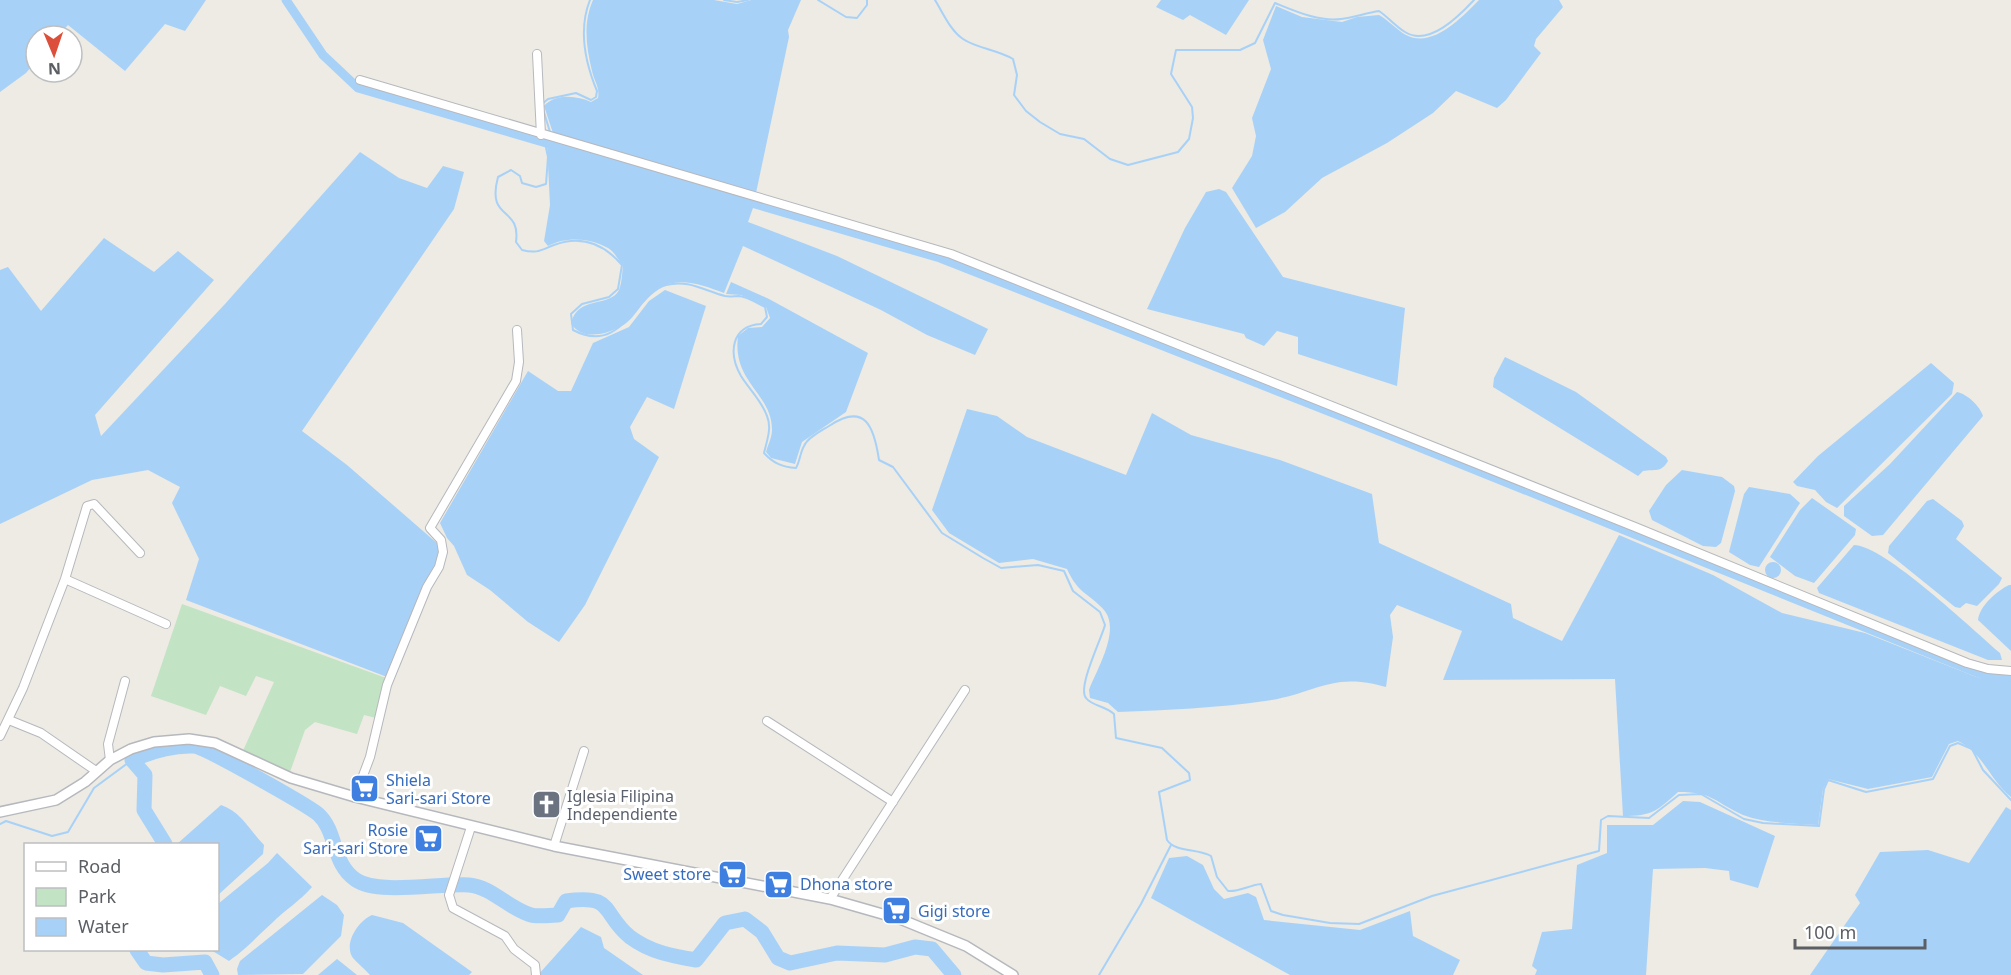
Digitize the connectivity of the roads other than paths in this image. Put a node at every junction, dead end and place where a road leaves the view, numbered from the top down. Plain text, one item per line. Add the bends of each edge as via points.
1 (537, 54) dead end
2 (360, 80) dead end
3 (547, 137) junction
4 (517, 330) dead end
5 (140, 553) dead end
6 (65, 579) junction
7 (166, 624) dead end
8 (2011, 670) edge
9 (125, 681) dead end
10 (964, 690) dead end
11 (9, 720) junction
12 (767, 721) dead end
13 (0, 736) edge
14 (584, 751) dead end
15 (110, 760) junction
16 (96, 771) junction
17 (354, 797) junction
18 (893, 802) junction
19 (0, 812) edge
20 (471, 827) junction
21 (554, 846) junction
22 (830, 899) junction
23 (536, 975) edge
24 (1013, 975) edge

1 - 3 street
2 - 3 street
3 - 8 street via 951,254 1967,663
4 - 17 street via 516,381 430,528 441,540 440,567 427,587 394,666 370,757
5 - 6 street via 91,504 84,509
6 - 7 street
6 - 11 street
9 - 15 street via 108,744
10 - 18 street
11 - 13 street
11 - 16 street via 41,733
12 - 18 street
14 - 21 street
15 - 16 street
15 - 17 street via 154,742 189,739 215,743 291,778
16 - 19 street via 56,800
17 - 20 street
18 - 22 street
20 - 21 street
20 - 23 street via 449,895 453,908 505,936 514,949 535,965
21 - 22 street
22 - 24 street via 900,919 966,946

